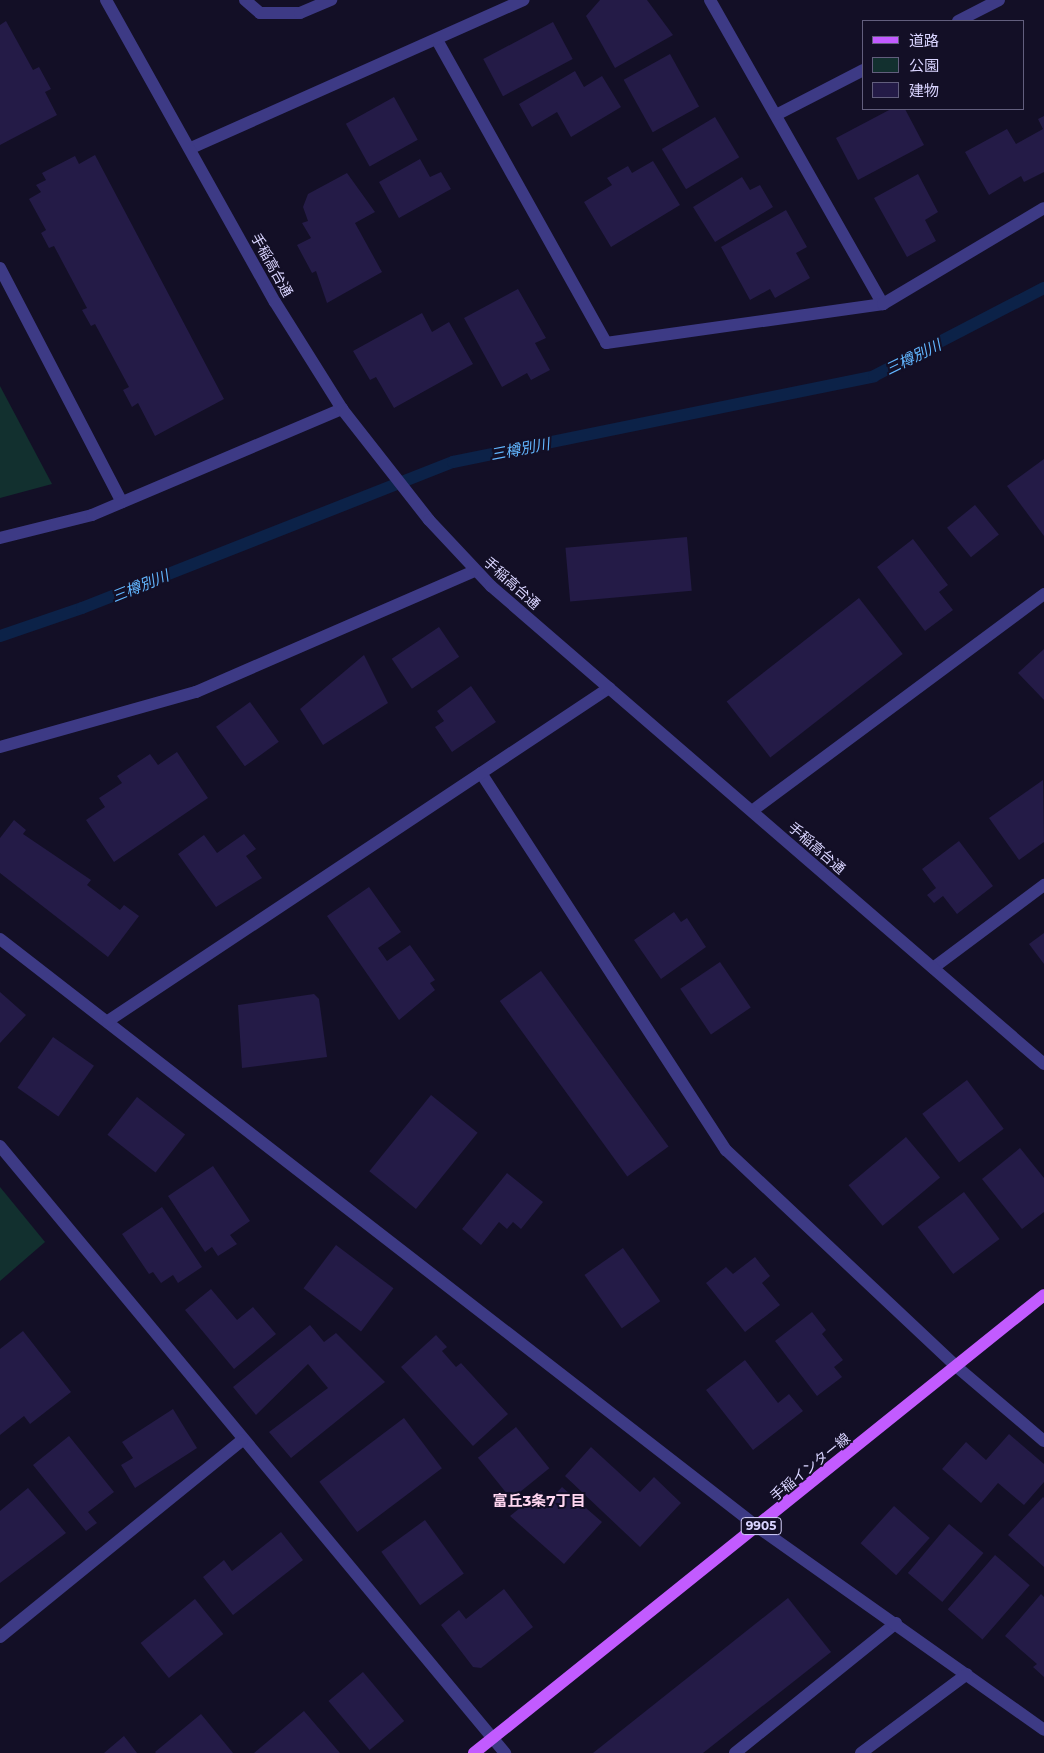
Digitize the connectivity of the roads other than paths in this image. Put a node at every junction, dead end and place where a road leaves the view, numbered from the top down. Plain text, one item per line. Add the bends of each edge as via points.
1 (106, 0) edge
2 (245, 0) edge
3 (331, 0) edge
4 (524, 0) edge
5 (710, 0) edge
6 (999, 0) edge
7 (960, 20) edge
8 (437, 40) junction
9 (862, 71) edge
10 (776, 115) junction
11 (191, 148) junction
12 (1044, 208) edge
13 (0, 268) edge
14 (883, 304) junction
15 (342, 409) junction
16 (122, 502) junction
17 (0, 538) edge
18 (474, 571) junction
19 (1044, 594) edge
20 (609, 688) junction
21 (0, 747) edge
22 (481, 773) junction
23 (752, 811) junction
24 (1044, 885) edge
25 (0, 939) edge
26 (932, 968) junction
27 (108, 1022) junction
28 (1044, 1064) edge
29 (0, 1146) edge
30 (1044, 1295) edge
31 (957, 1366) junction
32 (242, 1440) junction
33 (1044, 1441) edge
34 (759, 1528) junction
35 (896, 1623) junction
36 (0, 1637) edge
37 (967, 1674) junction
38 (1044, 1730) edge
39 (493, 1738) junction
40 (474, 1753) edge
41 (505, 1753) edge
42 (735, 1753) edge
43 (861, 1753) edge

1 - 11 street, 手稲高台通
2 - 3 street via 260,13 300,14
4 - 8 street
5 - 10 street
6 - 7 street
8 - 11 street
8 - 14 street via 606,343
9 - 10 street
10 - 14 street
11 - 15 street, 手稲高台通 via 274,302
12 - 14 street
13 - 16 street
15 - 16 street
15 - 18 street, 手稲高台通 via 380,461
16 - 17 street via 92,515
18 - 20 street, 手稲高台通
18 - 21 street via 196,692
19 - 23 street
20 - 22 street
20 - 23 street, 手稲高台通
22 - 27 street
22 - 31 street via 726,1150
23 - 26 street, 手稲高台通
24 - 26 street
25 - 27 street
26 - 28 street, 手稲高台通
27 - 34 street
29 - 32 street
30 - 31 main road, 手稲インター線 / 9905
31 - 33 street
31 - 34 main road, 手稲インター線 / 9905
32 - 36 street
32 - 39 street
34 - 35 street
34 - 39 main road, 手稲インター線 / 9905
35 - 37 street
35 - 42 street
37 - 38 street
37 - 43 street
39 - 40 main road, 手稲インター線 / 9905
39 - 41 street

